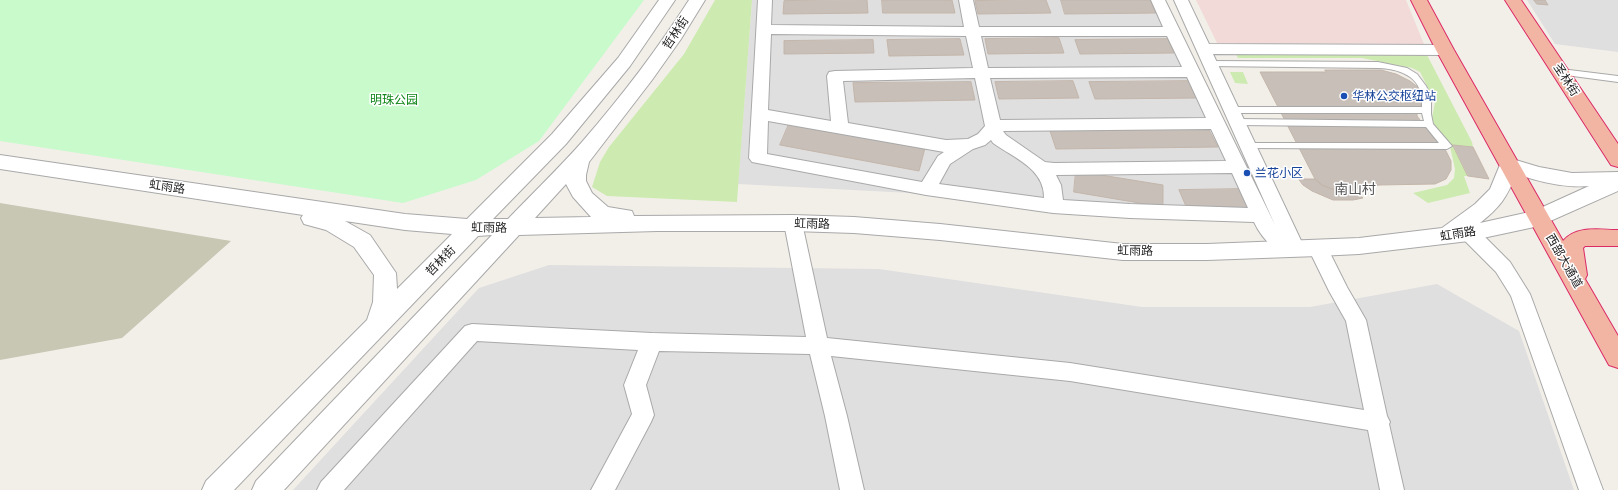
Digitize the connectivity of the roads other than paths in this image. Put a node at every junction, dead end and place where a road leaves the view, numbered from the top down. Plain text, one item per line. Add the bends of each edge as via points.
1 (667, 0) edge
2 (697, 0) edge
3 (765, 0) edge
4 (966, 0) edge
5 (1158, 0) edge
6 (1181, 0) edge
7 (1420, 0) edge
8 (1512, 0) edge
9 (764, 29) junction
10 (1172, 31) junction
11 (973, 32) junction
12 (1204, 49) junction
13 (1445, 50) junction
14 (1211, 64) junction
15 (1192, 72) junction
16 (1561, 72) junction
17 (982, 73) junction
18 (1618, 79) edge
19 (1425, 110) junction
20 (761, 114) junction
21 (1235, 116) junction
22 (1216, 123) junction
23 (1429, 124) junction
24 (993, 127) junction
25 (840, 128) junction
26 (973, 143) junction
27 (1007, 145) junction
28 (1249, 146) junction
29 (582, 153) junction
30 (1618, 160) edge
31 (0, 162) edge
32 (1510, 165) junction
33 (1041, 167) junction
34 (1237, 167) junction
35 (1618, 178) edge
36 (1618, 182) edge
37 (926, 189) junction
38 (253, 200) junction
39 (1053, 206) junction
40 (1260, 215) junction
41 (1539, 218) junction
42 (657, 223) junction
43 (793, 223) junction
44 (473, 228) junction
45 (513, 228) junction
46 (1469, 233) junction
47 (1444, 237) junction
48 (1618, 238) edge
49 (1318, 248) junction
50 (1295, 249) junction
51 (1578, 285) junction
52 (374, 329) junction
53 (652, 342) junction
54 (818, 346) junction
55 (1618, 358) edge
56 (1379, 422) junction
57 (216, 490) edge
58 (266, 490) edge
59 (329, 490) edge
60 (603, 490) edge
61 (852, 490) edge
62 (1392, 490) edge
63 (1591, 490) edge

1 - 44 street, 哲林街 via 624,62 590,104
2 - 29 street, 哲林街 via 653,68
3 - 9 street
4 - 11 street
5 - 10 street
6 - 12 street
7 - 13 highway
8 - 16 highway, 圣林街
9 - 11 street
9 - 20 street
10 - 11 street
10 - 15 street
11 - 17 street
12 - 13 street
12 - 14 street
13 - 32 highway
14 - 19 lane via 1393,66 1416,76 1427,96
14 - 21 street
15 - 17 street
15 - 22 street
16 - 18 lane
16 - 30 highway, 圣林街
17 - 24 street
17 - 25 street via 835,76
19 - 21 lane
19 - 23 lane
20 - 25 street
20 - 37 street via 758,158
21 - 23 lane
21 - 28 street
22 - 24 street
22 - 34 street
23 - 28 lane via 1447,146
24 - 26 street via 988,136
24 - 27 street via 999,139
25 - 26 street via 946,146
26 - 27 street via 996,142
26 - 37 street via 944,160
27 - 33 street
28 - 50 street
29 - 42 street via 576,165 575,176 576,186 581,195 601,213
29 - 45 street, 哲林街
31 - 38 street, 虹雨路
32 - 35 street via 1538,174 1572,180
32 - 41 highway, 西部大通道
32 - 47 street via 1499,192 1470,220
33 - 34 street
33 - 39 street via 1052,183
34 - 40 street
36 - 41 street, 虹雨路
37 - 39 street
38 - 44 street, 虹雨路 via 405,222
38 - 52 street via 333,224 362,241 385,273 385,302
39 - 40 street via 1130,212
40 - 50 street via 1267,229 1279,242
41 - 46 street, 虹雨路
41 - 51 highway, 西部大通道
42 - 43 street, 虹雨路
42 - 45 street, 虹雨路
43 - 50 street, 虹雨路 via 940,232 1123,252
43 - 54 street
44 - 45 street, 虹雨路
44 - 52 street, 哲林街
45 - 58 street, 哲林街
46 - 47 street, 虹雨路
46 - 63 street via 1503,267 1520,294
47 - 49 street, 虹雨路
48 - 51 highway via 1580,238 1572,245
49 - 50 street, 虹雨路
49 - 56 street via 1356,320
51 - 55 highway, 西部大通道
52 - 57 street, 哲林街
53 - 54 street
53 - 59 street via 472,332
53 - 60 street via 635,385 642,415
54 - 56 street via 1070,372
54 - 61 street
56 - 62 street

